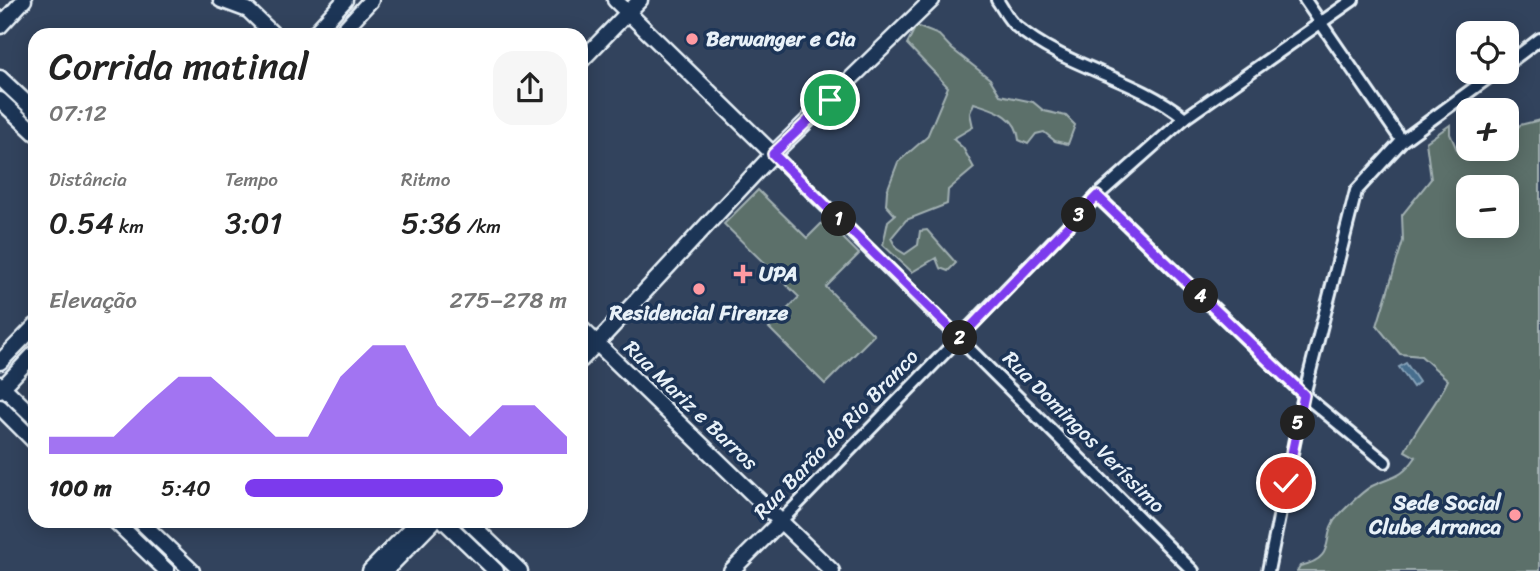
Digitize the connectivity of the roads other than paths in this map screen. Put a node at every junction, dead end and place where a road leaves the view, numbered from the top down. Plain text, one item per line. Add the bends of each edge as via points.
1 (24, 0) edge
2 (220, 0) edge
3 (345, 0) edge
4 (371, 0) edge
5 (615, 0) edge
6 (640, 0) edge
7 (932, 0) edge
8 (997, 0) edge
9 (1305, 0) edge
10 (1353, 0) edge
11 (628, 13) junction
12 (1320, 22) junction
13 (0, 26) edge
14 (267, 28) edge
15 (319, 28) edge
16 (345, 28) edge
17 (1540, 39) edge
18 (588, 54) edge
19 (1519, 55) edge
20 (0, 78) edge
21 (1480, 84) edge
22 (0, 100) edge
23 (28, 104) edge
24 (1185, 118) junction
25 (28, 126) edge
26 (1402, 141) junction
27 (773, 154) junction
28 (1097, 196) junction
29 (28, 333) edge
30 (588, 335) edge
31 (960, 338) junction
32 (596, 343) junction
33 (588, 352) edge
34 (28, 360) edge
35 (0, 362) edge
36 (1, 387) edge
37 (1304, 395) junction
38 (0, 407) edge
39 (28, 412) edge
40 (28, 435) edge
41 (1385, 462) dead end
42 (781, 521) junction
43 (122, 528) edge
44 (147, 528) edge
45 (413, 528) edge
46 (426, 528) edge
47 (451, 528) edge
48 (475, 528) edge
49 (376, 570) edge
50 (167, 571) edge
51 (192, 571) edge
52 (496, 571) edge
53 (520, 571) edge
54 (731, 571) edge
55 (832, 571) edge
56 (1193, 571) edge
57 (1268, 571) edge

1 - 13 main road
2 - 14 main road via 248,10
3 - 15 main road
4 - 16 main road
5 - 11 main road, Rua Domingos Veríssimo
6 - 11 main road
7 - 27 main road
8 - 24 street via 1014,25 1043,45 1164,100
9 - 12 street
10 - 12 street, Rua Barão do Rio Branco
11 - 18 main road
11 - 27 main road, Rua Domingos Veríssimo
12 - 24 street, Rua Barão do Rio Branco
12 - 26 street
17 - 19 street
20 - 23 main road
21 - 26 street
22 - 25 main road
24 - 28 street, Rua Barão do Rio Branco
26 - 37 street via 1356,191
27 - 31 street, Rua Domingos Veríssimo
27 - 32 main road
28 - 31 street, Rua Barão do Rio Branco
28 - 37 street
29 - 35 main road
30 - 32 main road, Rua Mariz e Barros
31 - 42 street, Rua Barão do Rio Branco
31 - 56 street, Rua Domingos Veríssimo
32 - 33 main road
32 - 42 main road, Rua Mariz e Barros
34 - 36 main road
36 - 39 main road
37 - 41 street
37 - 57 street
38 - 40 main road
42 - 54 main road, Rua Barão do Rio Branco
42 - 55 main road, Rua Mariz e Barros
43 - 50 main road
44 - 51 main road
45 - 49 main road
46 - 49 main road
47 - 52 main road
48 - 53 main road

